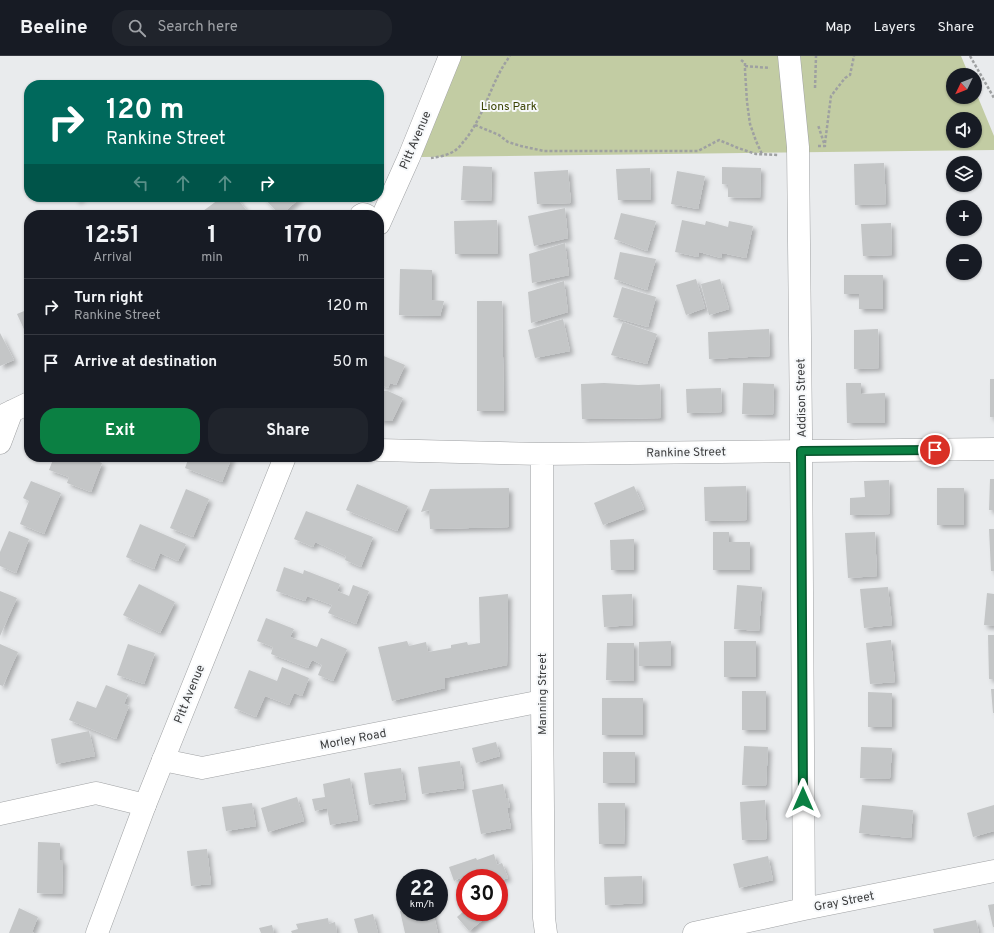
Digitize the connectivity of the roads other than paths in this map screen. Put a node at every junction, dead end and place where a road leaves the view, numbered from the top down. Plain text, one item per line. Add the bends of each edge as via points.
1 (450, 56) edge
2 (789, 56) edge
3 (384, 199) edge
4 (14, 410) edge
5 (0, 443) edge
6 (384, 450) edge
7 (994, 450) edge
8 (801, 451) junction
9 (542, 454) junction
10 (283, 462) edge
11 (542, 701) junction
12 (163, 760) junction
13 (145, 805) junction
14 (0, 814) edge
15 (994, 871) edge
16 (804, 909) junction
17 (97, 933) edge
18 (546, 933) edge
19 (694, 933) edge

1 - 3 street, Pitt Avenue via 409,157
2 - 8 street, Addison Street via 798,147
4 - 5 street
6 - 9 street, Rankine Street
7 - 8 street, Rankine Street
8 - 9 street, Rankine Street
8 - 16 street, Addison Street
9 - 11 street, Manning Street
10 - 12 street, Pitt Avenue
11 - 12 street, Morley Road via 202,768
11 - 18 street, Manning Street
12 - 13 street, Pitt Avenue
13 - 14 street via 96,794
13 - 17 street, Pitt Avenue
15 - 16 street, Gray Street
16 - 19 street, Gray Street

